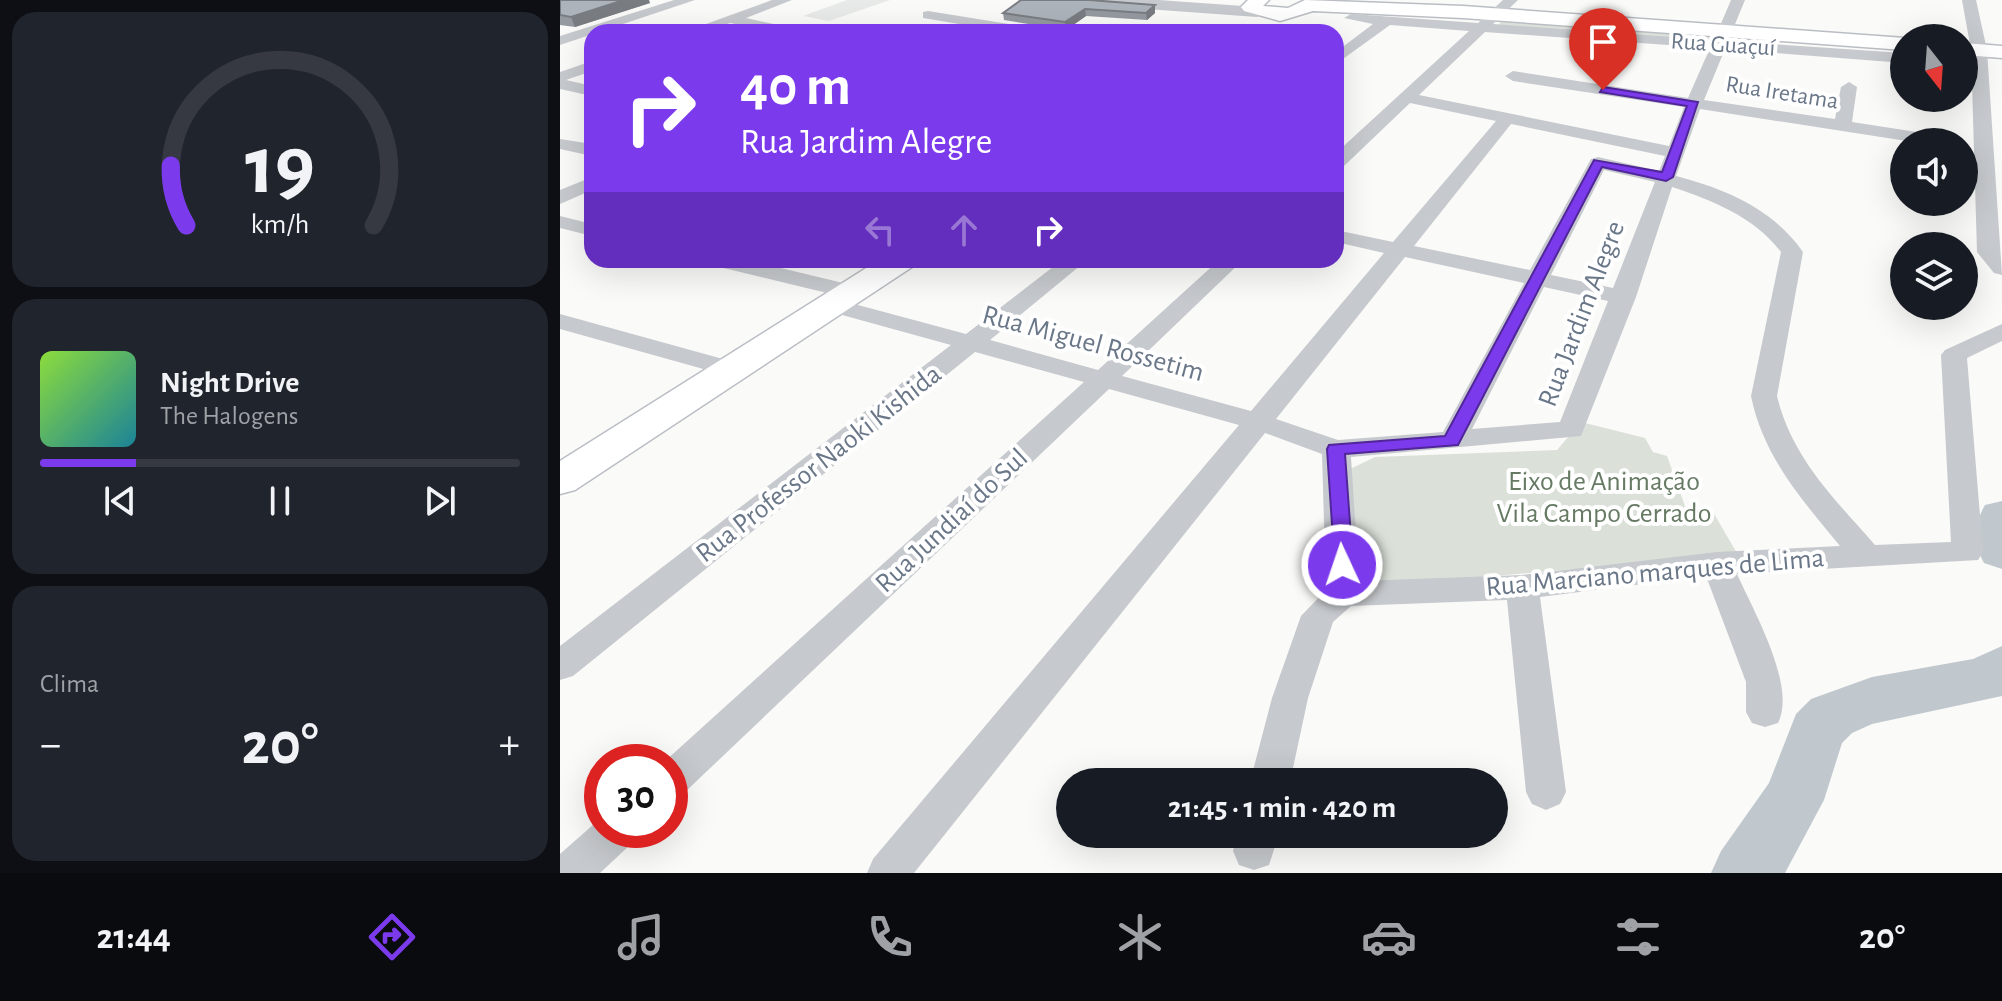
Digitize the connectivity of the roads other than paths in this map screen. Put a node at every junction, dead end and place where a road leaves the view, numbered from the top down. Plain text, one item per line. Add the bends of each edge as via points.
1 (688, 0) edge
2 (785, 0) edge
3 (1091, 0) edge
4 (1738, 0) edge
5 (1969, 0) edge
6 (1307, 5) edge
7 (1455, 12) junction
8 (1496, 14) edge
9 (928, 15) dead end
10 (1260, 16) edge
11 (1382, 16) junction
12 (1351, 18) junction
13 (728, 19) junction
14 (609, 24) edge
15 (714, 24) edge
16 (757, 24) edge
17 (984, 24) edge
18 (1970, 24) edge
19 (584, 32) edge
20 (563, 38) edge
21 (1720, 38) junction
22 (1890, 44) edge
23 (1344, 52) edge
24 (2002, 52) edge
25 (1978, 55) edge
26 (1890, 56) edge
27 (1978, 58) edge
28 (2002, 65) edge
29 (584, 69) edge
30 (1513, 76) dead end
31 (560, 77) edge
32 (1978, 81) edge
33 (560, 84) edge
34 (1849, 87) dead end
35 (584, 89) edge
36 (1407, 97) junction
37 (1694, 104) junction
38 (1507, 118) junction
39 (1842, 127) junction
40 (1890, 134) edge
41 (560, 144) edge
42 (584, 148) edge
43 (1994, 148) edge
44 (1676, 153) junction
45 (1344, 156) edge
46 (1666, 178) junction
47 (584, 187) edge
48 (560, 198) edge
49 (560, 222) edge
50 (584, 228) edge
51 (1344, 238) edge
52 (1400, 249) junction
53 (1998, 266) edge
54 (745, 268) edge
55 (889, 268) edge
56 (1066, 268) edge
57 (1223, 268) edge
58 (1539, 279) junction
59 (1624, 297) junction
60 (842, 298) junction
61 (560, 321) edge
62 (2002, 331) edge
63 (972, 343) junction
64 (732, 369) junction
65 (1103, 381) junction
66 (1259, 422) junction
67 (1452, 441) junction
68 (1336, 449) junction
69 (566, 470) edge
70 (1866, 556) junction
71 (1717, 563) junction
72 (1522, 587) junction
73 (1343, 594) junction
74 (560, 666) edge
75 (1765, 712) dead end
76 (688, 764) edge
77 (1273, 768) edge
78 (1546, 792) dead end
79 (597, 848) edge
80 (570, 873) edge
81 (888, 873) edge

1 - 14 street
2 - 13 street
3 - 10 street
4 - 21 street, Rua Jardim Alegre
5 - 18 street
6 - 10 main road
6 - 11 main road, Rua Guaçuí
6 - 12 main road, Rua Guaçuí
7 - 8 main road, Rua Guaçuí
7 - 11 main road, Rua Guaçuí
7 - 12 main road, Rua Guaçuí
8 - 11 street, Rua Guaçuí
8 - 21 main road, Rua Guaçuí
8 - 36 street
9 - 17 street
11 - 12 main road
11 - 23 street
13 - 15 street
13 - 16 street
19 - 20 street
21 - 22 main road, Rua Guaçuí
21 - 26 street, Rua Guaçuí
21 - 37 street, Rua Jardim Alegre
24 - 25 main road
27 - 28 street
29 - 31 street
30 - 37 street, Rua Iretama
32 - 43 street
33 - 35 street
34 - 39 street
36 - 38 street
36 - 45 street
37 - 39 street, Rua Iretama
37 - 44 street, Rua Jardim Alegre
38 - 44 street
38 - 52 street
39 - 40 street, Rua Iretama
41 - 42 street
43 - 53 street via 1988,252
44 - 46 street, Rua Jardim Alegre
46 - 58 street via 1598,163
46 - 59 street, Rua Jardim Alegre
46 - 70 street via 1727,200 1777,232 1792,252 1764,396 1766,415 1802,477
47 - 48 street
49 - 50 street
51 - 52 street
52 - 58 street
52 - 66 street
54 - 60 street, Rua Miguel Rossetim
55 - 60 main road
56 - 63 street, Rua Professor Naoki Kishida
57 - 65 street, Rua Jundiaí do Sul
58 - 59 street
58 - 67 street
59 - 67 street, Rua Jardim Alegre via 1571,430
60 - 63 street, Rua Miguel Rossetim
60 - 64 main road
61 - 64 street
62 - 70 street, Rua Marciano marques de Lima via 1954,355 1967,552
63 - 65 street, Rua Miguel Rossetim
63 - 74 street, Rua Professor Naoki Kishida
64 - 69 main road
65 - 66 street, Rua Miguel Rossetim
65 - 76 street, Rua Jundiaí do Sul
66 - 68 street, Rua Miguel Rossetim
66 - 81 street
67 - 68 street, Rua Jardim Alegre
68 - 73 street
70 - 71 street, Rua Marciano marques de Lima
71 - 72 street, Rua Marciano marques de Lima
71 - 75 street via 1764,682
72 - 73 street, Rua Marciano marques de Lima
72 - 78 street
73 - 77 street via 1318,616
79 - 80 street

